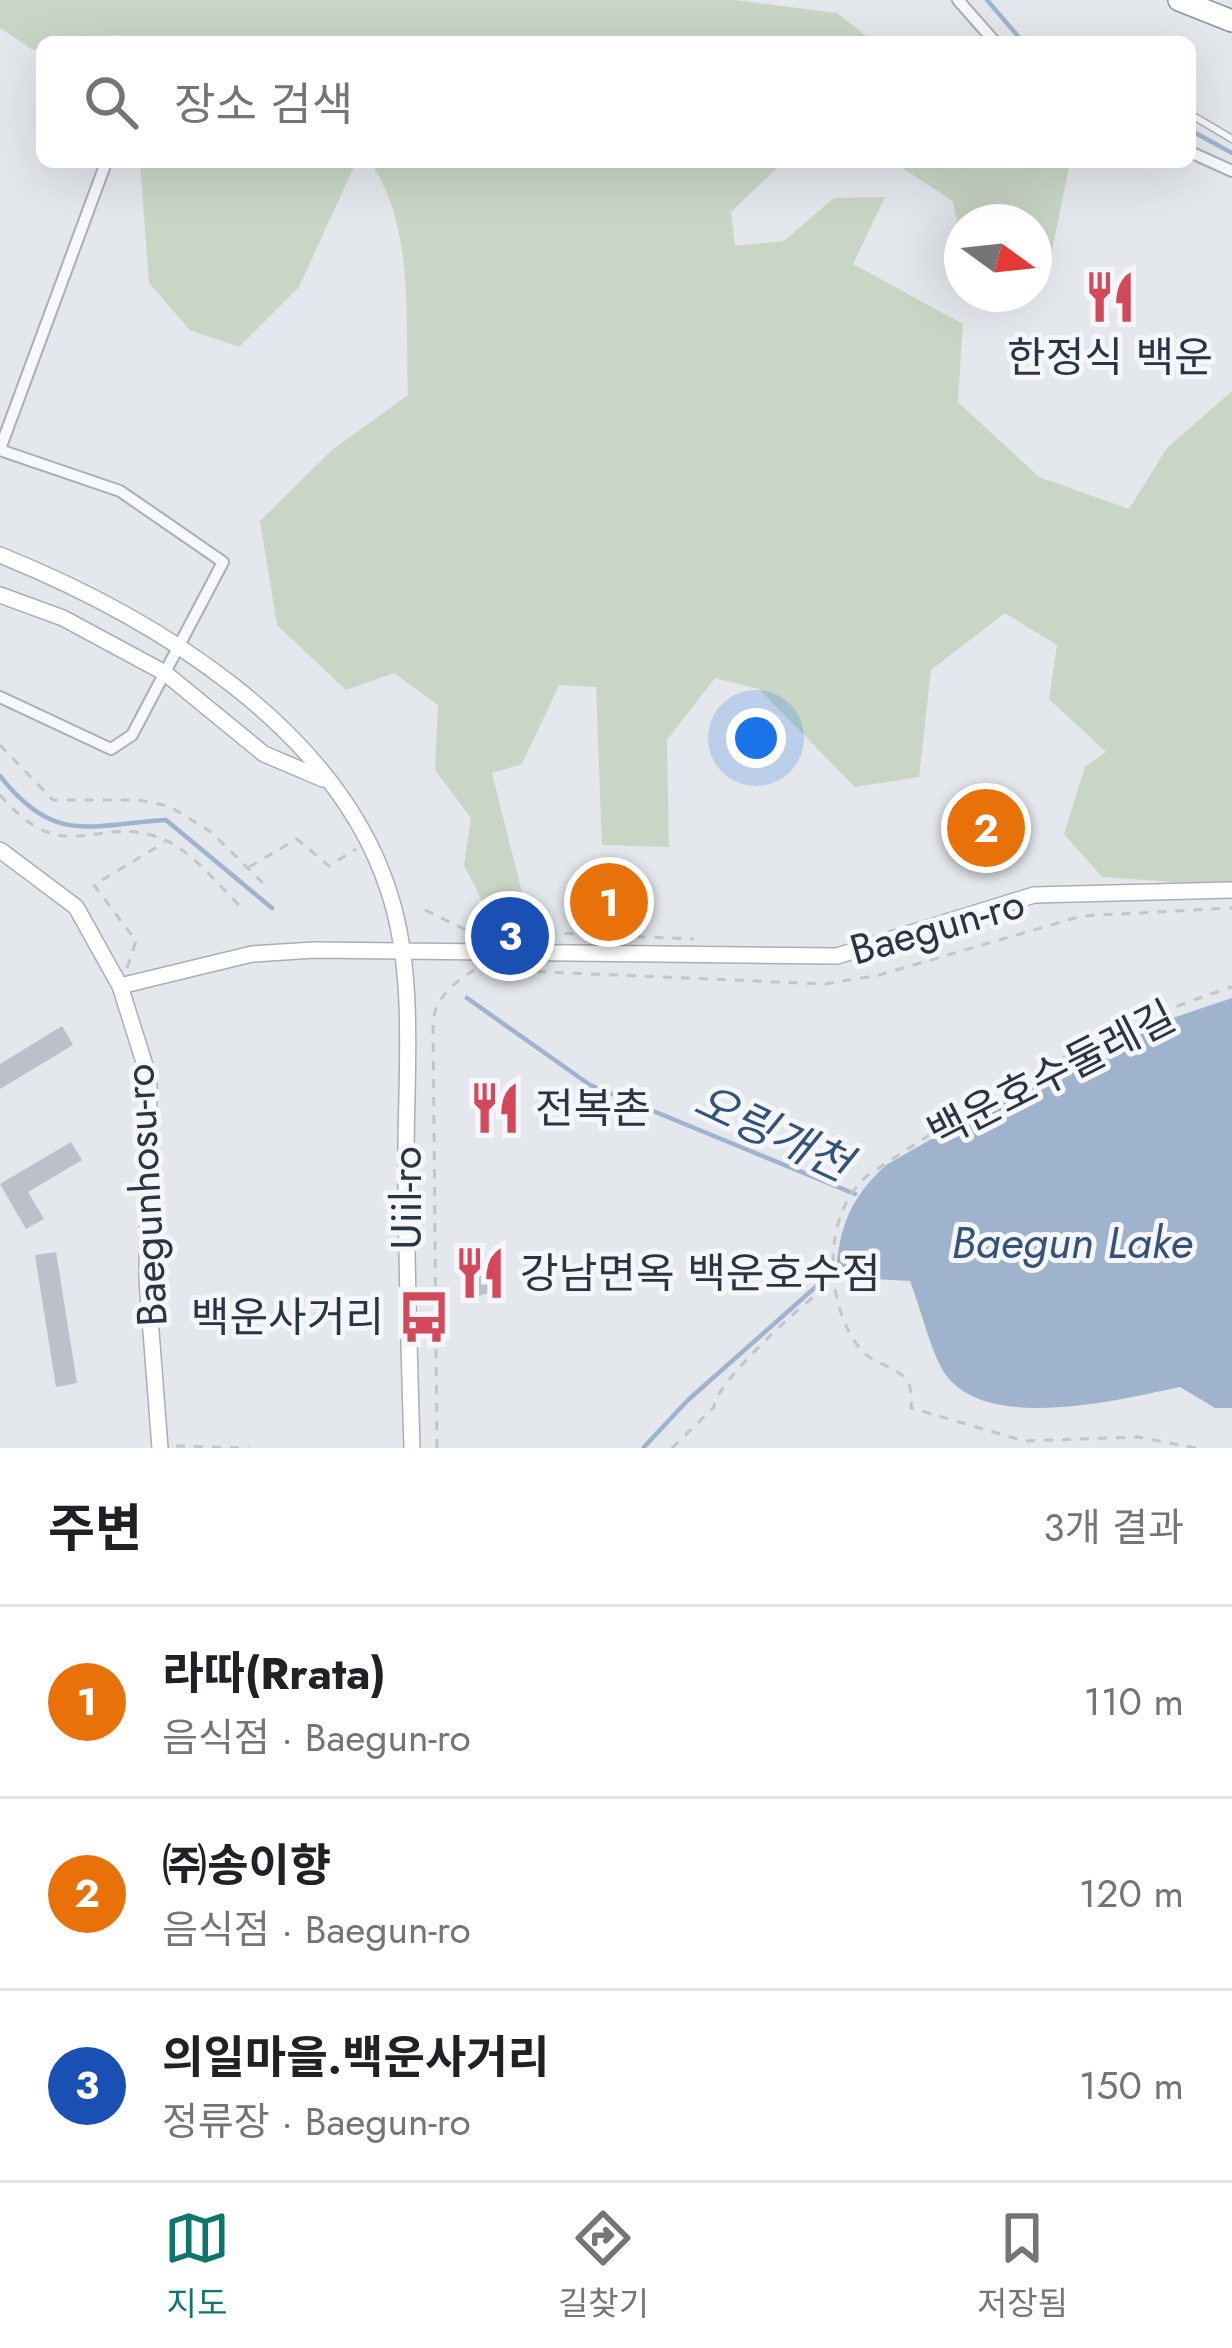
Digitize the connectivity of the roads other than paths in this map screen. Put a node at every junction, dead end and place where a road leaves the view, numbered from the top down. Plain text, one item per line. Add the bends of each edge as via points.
1 (958, 0) edge
2 (1179, 0) edge
3 (1232, 21) edge
4 (989, 36) edge
5 (1196, 118) edge
6 (1232, 139) edge
7 (1196, 155) edge
8 (104, 168) dead end
9 (1232, 171) edge
10 (0, 450) edge
11 (0, 555) edge
12 (0, 595) edge
13 (106, 601) junction
14 (94, 634) junction
15 (181, 647) junction
16 (165, 674) junction
17 (0, 697) edge
18 (323, 779) junction
19 (0, 850) edge
20 (1232, 890) edge
21 (398, 948) junction
22 (120, 986) junction
23 (160, 1447) edge
24 (412, 1448) edge

1 - 4 street
2 - 3 highway
5 - 6 lane
7 - 9 street
8 - 10 street
10 - 15 street via 121,491 223,562
11 - 13 main road
12 - 14 main road
13 - 14 main road via 120,627
13 - 15 main road
14 - 16 main road
15 - 16 street
15 - 18 main road via 296,739
16 - 17 street via 132,735 111,749
16 - 18 main road via 264,754
18 - 21 main road via 369,842 391,895
19 - 22 main road, Baegunhosu-ro via 76,907
20 - 21 main road, Baegun-ro via 1034,895 837,956
21 - 22 main road, Baegun-ro via 252,954
21 - 24 main road, Uiil-ro
22 - 23 main road, Baegunhosu-ro via 149,1078 147,1279

